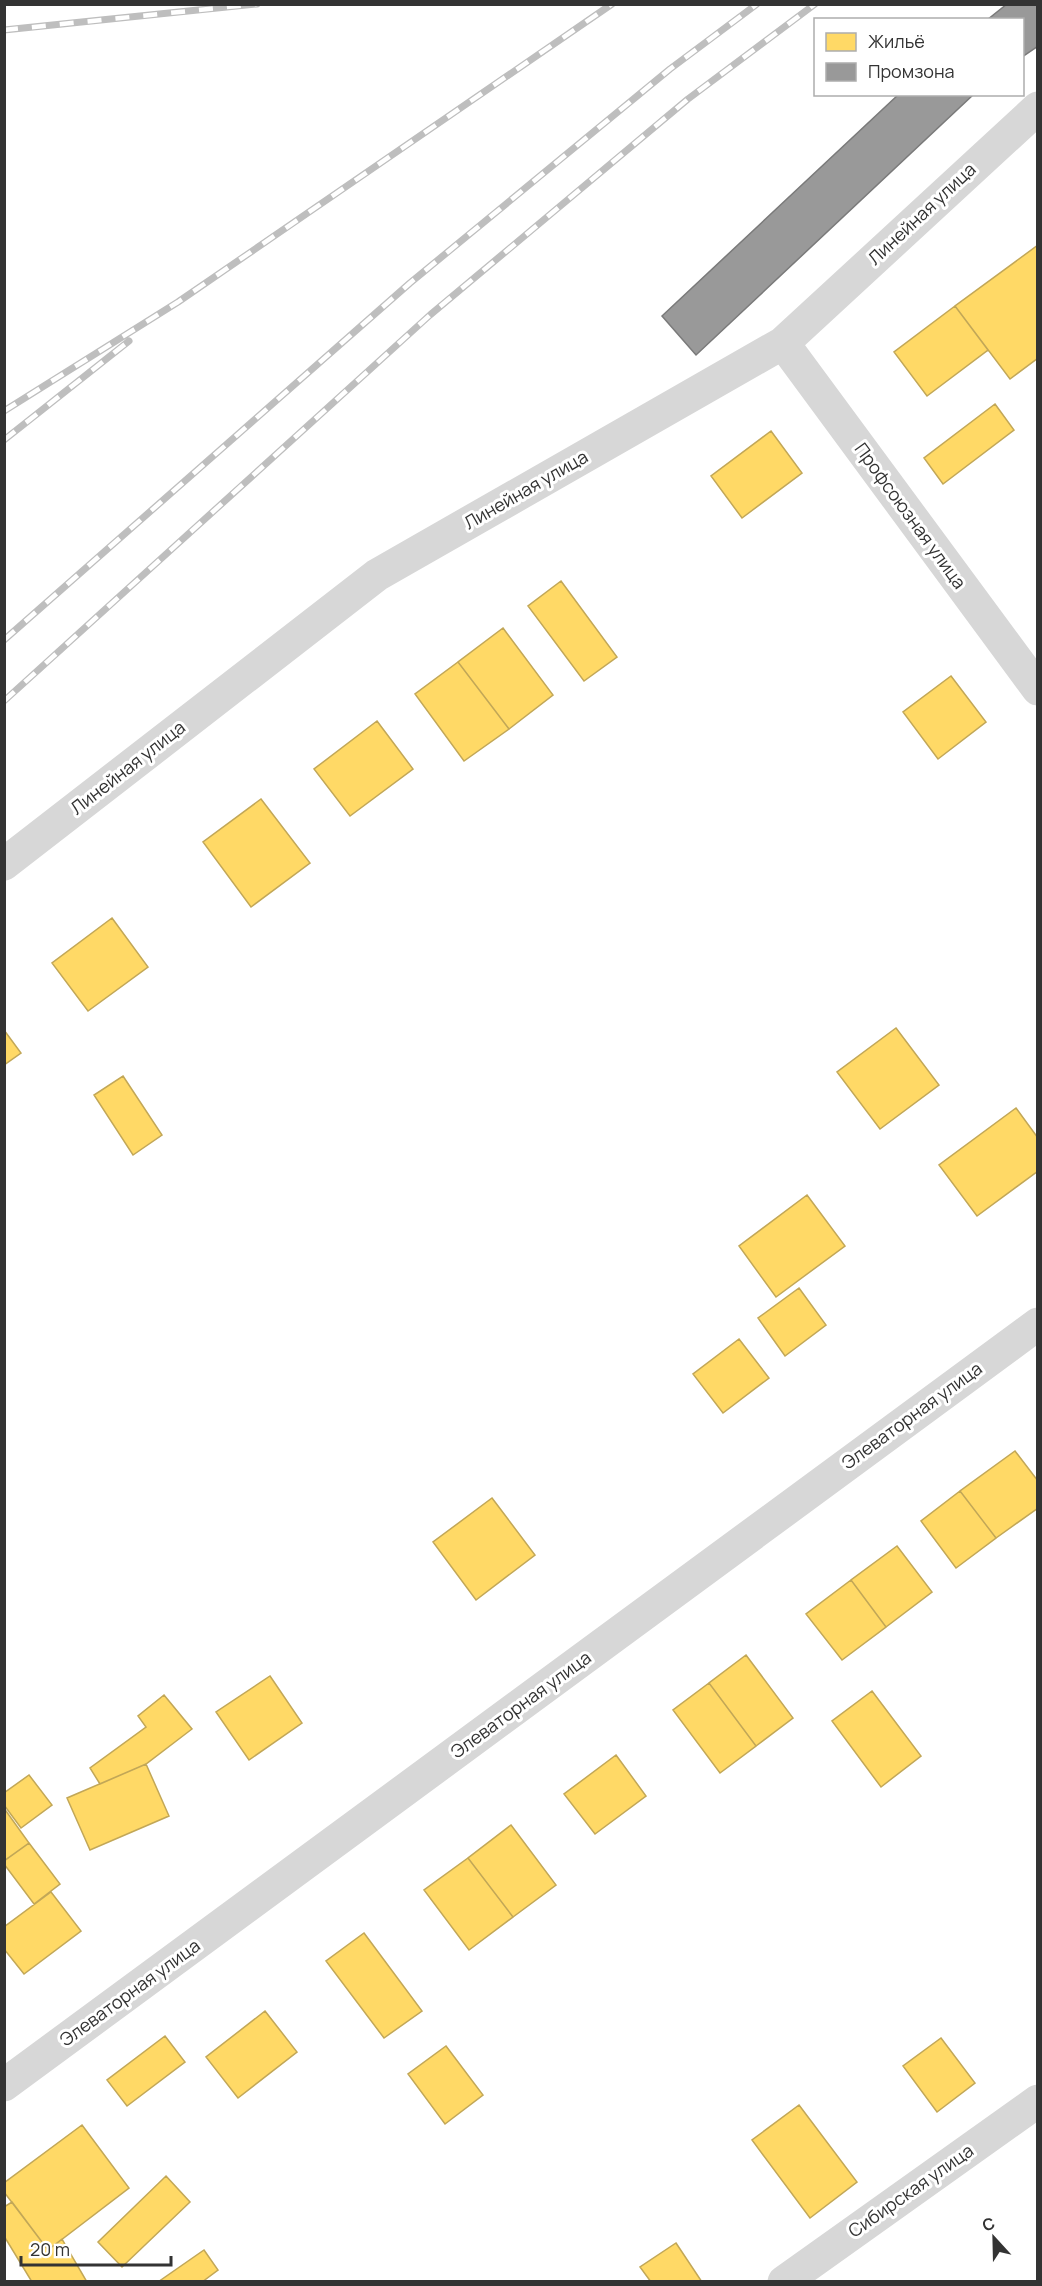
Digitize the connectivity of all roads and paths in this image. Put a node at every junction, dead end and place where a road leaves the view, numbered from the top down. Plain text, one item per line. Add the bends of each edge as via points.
1 (1038, 108) edge
2 (783, 343) junction
3 (1038, 689) edge
4 (4, 864) edge
5 (1038, 1324) edge
6 (4, 2085) edge
7 (1038, 2102) edge
8 (784, 2282) edge

1 - 2 street, Линейная улица
2 - 3 street, Профсоюзная улица
2 - 4 street, Линейная улица via 377,575
5 - 6 street, Элеваторная улица
7 - 8 street, Сибирская улица

